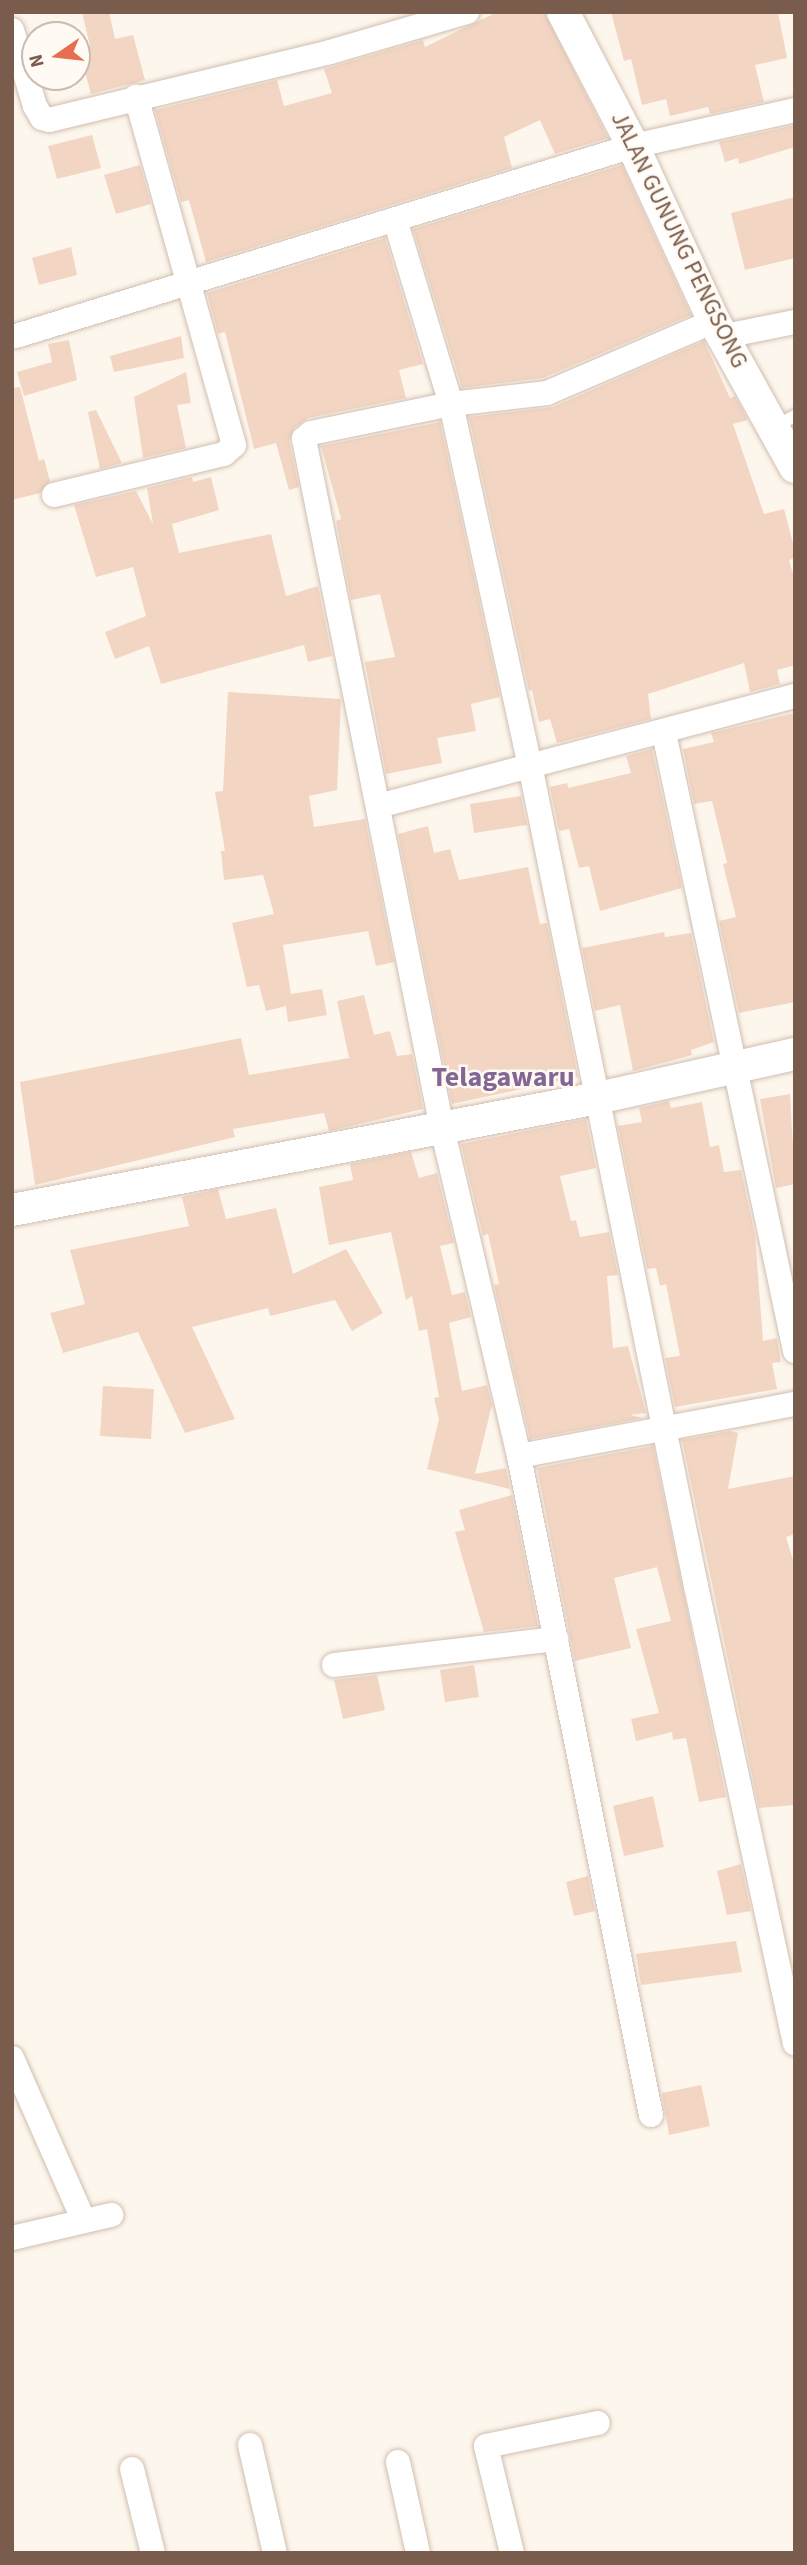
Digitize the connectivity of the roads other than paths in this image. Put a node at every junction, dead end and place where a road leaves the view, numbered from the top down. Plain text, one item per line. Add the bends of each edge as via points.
1 (467, 12) edge
2 (563, 12) edge
3 (12, 30) edge
4 (136, 97) junction
5 (795, 110) edge
6 (633, 146) junction
7 (396, 223) junction
8 (189, 282) junction
9 (795, 322) edge
10 (719, 329) junction
11 (16, 336) dead end
12 (451, 404) junction
13 (784, 422) edge
14 (795, 467) edge
15 (54, 495) dead end
16 (795, 696) edge
17 (664, 733) junction
18 (530, 765) junction
19 (378, 806) junction
20 (795, 1054) edge
21 (737, 1068) junction
22 (598, 1098) junction
23 (442, 1128) junction
24 (12, 1210) edge
25 (795, 1351) edge
26 (795, 1404) edge
27 (664, 1427) junction
28 (519, 1456) junction
29 (556, 1639) junction
30 (334, 1665) dead end
31 (795, 2043) edge
32 (12, 2058) edge
33 (651, 2115) dead end
34 (111, 2215) dead end
35 (84, 2221) junction
36 (12, 2238) edge
37 (598, 2423) dead end
38 (250, 2445) dead end
39 (398, 2462) dead end
40 (132, 2469) dead end
41 (153, 2553) edge
42 (275, 2553) edge
43 (418, 2553) edge
44 (512, 2553) edge

1 - 4 street via 330,52
2 - 6 street, JALAN GUNUNG PENGSONG
3 - 4 street via 42,118
4 - 8 street
5 - 6 street
6 - 7 street
6 - 10 street, JALAN GUNUNG PENGSONG
7 - 8 street
7 - 12 street
8 - 11 street
8 - 15 street via 234,439 232,451
9 - 10 street
10 - 12 street via 547,393
10 - 13 street, JALAN GUNUNG PENGSONG
12 - 18 street
12 - 19 street via 311,433 304,439
13 - 14 street, JALAN GUNUNG PENGSONG
16 - 17 street
17 - 18 street
17 - 21 street
18 - 19 street
18 - 22 street
19 - 23 street
20 - 21 street
21 - 22 street
21 - 25 street
22 - 23 street
22 - 27 street
23 - 24 street
23 - 28 street
26 - 27 street
27 - 28 street
27 - 31 street
28 - 29 street
29 - 30 street
29 - 33 street
32 - 35 street
34 - 35 street
35 - 36 street
37 - 44 street via 485,2446
38 - 42 street
39 - 43 street
40 - 41 street

